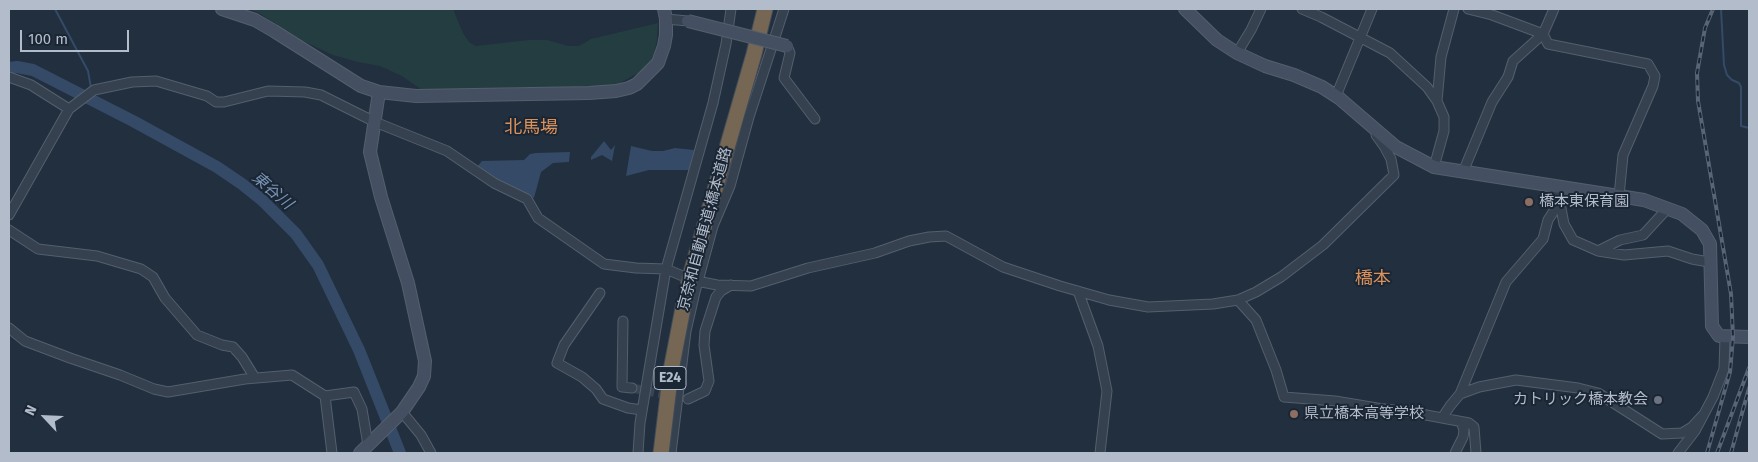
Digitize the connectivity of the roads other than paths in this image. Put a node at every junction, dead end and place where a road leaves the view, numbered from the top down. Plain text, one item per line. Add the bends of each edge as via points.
1 (222, 9) edge
2 (730, 9) edge
3 (765, 9) edge
4 (784, 9) edge
5 (1185, 9) edge
6 (1261, 9) edge
7 (1302, 9) edge
8 (1372, 9) edge
9 (1454, 9) edge
10 (1468, 9) edge
11 (1554, 9) edge
12 (665, 14) edge
13 (688, 21) joint
14 (1543, 34) junction
15 (1360, 37) junction
16 (787, 46) joint
17 (1237, 54) junction
18 (9, 77) edge
19 (379, 92) junction
20 (1336, 96) junction
21 (1436, 101) junction
22 (71, 108) junction
23 (815, 119) dead end
24 (375, 122) junction
25 (1367, 122) junction
26 (1434, 166) junction
27 (1463, 172) junction
28 (1557, 187) junction
29 (1618, 196) junction
30 (1559, 203) junction
31 (1667, 209) junction
32 (9, 215) edge
33 (9, 230) edge
34 (1598, 251) junction
35 (1709, 262) junction
36 (666, 269) junction
37 (693, 280) junction
38 (731, 285) junction
39 (1078, 291) junction
40 (600, 293) dead end
41 (1238, 300) junction
42 (623, 321) dead end
43 (9, 328) edge
44 (1725, 337) junction
45 (1749, 337) edge
46 (255, 378) junction
47 (632, 388) dead end
48 (1460, 394) junction
49 (325, 396) junction
50 (688, 399) dead end
51 (642, 410) junction
52 (399, 414) junction
53 (1703, 415) junction
54 (1442, 418) junction
55 (1461, 422) junction
56 (367, 446) edge
57 (332, 453) edge
58 (431, 453) edge
59 (638, 453) edge
60 (660, 453) edge
61 (671, 453) edge
62 (1100, 453) edge
63 (1455, 453) edge
64 (1476, 453) edge
65 (1678, 453) edge

1 - 19 street via 274,30 361,86
2 - 36 street via 726,44 707,126
3 - 37 highway, 京奈和自動車道;橋本道路 / E24 via 715,187
4 - 37 street via 730,186
5 - 17 street via 1217,40
6 - 17 street
7 - 15 street
8 - 15 street
9 - 21 street via 1441,57
10 - 14 street
11 - 14 street
12 - 13 street
12 - 19 street via 664,46 658,63 637,84 616,91 416,96
13 - 16 street, bridge
14 - 27 street via 1513,60
14 - 29 street via 1548,44 1648,64 1655,76 1645,108 1623,155
15 - 20 street
15 - 21 street via 1390,53 1422,81
16 - 23 street via 790,53 784,78
17 - 20 street via 1294,75
18 - 22 street via 31,85
19 - 24 street
20 - 25 street
21 - 26 street via 1444,117 1444,131
22 - 24 street via 92,91 132,82 156,82 200,94 216,102 268,91 305,92 321,95
22 - 32 street
24 - 36 street via 447,151 494,183 528,199 538,218 604,264
24 - 52 street via 370,152 408,283 425,361 419,387
25 - 26 street via 1396,147
25 - 41 street via 1391,159 1394,175 1323,245 1281,277
26 - 27 street
27 - 28 street
28 - 29 street
28 - 30 street
29 - 31 street via 1644,200
30 - 34 street via 1564,224 1573,240
30 - 48 street via 1548,220 1543,239 1506,282
31 - 34 street via 1643,235 1620,240
31 - 35 street via 1682,214 1702,230 1710,244
33 - 46 street via 38,249 96,256 141,269 153,278 165,298 197,334 233,347
34 - 35 street via 1624,255 1668,251
35 - 44 street via 1712,326 1719,336
36 - 37 street
36 - 51 street
37 - 38 street
37 - 60 highway, 京奈和自動車道;橋本道路 / E24, bridge via 684,303 671,370
37 - 61 street
38 - 39 street via 751,286 908,241 946,236 1003,267
38 - 50 street via 716,297 705,331 709,382 705,391
39 - 41 street via 1148,307
39 - 62 street via 1098,346 1107,391
40 - 51 street via 564,345 557,363 582,377 604,399
41 - 54 street via 1256,320 1284,397 1335,401
42 - 47 street via 622,387
43 - 46 street via 25,341 168,392
44 - 45 street
44 - 53 street via 1724,369
46 - 49 street via 292,375
48 - 53 street via 1516,380 1578,388 1598,392 1662,434 1682,433
48 - 54 street
49 - 56 street via 354,392 362,408
49 - 57 street
51 - 59 street
52 - 56 street
52 - 58 street via 420,435
53 - 65 street
54 - 55 street
55 - 63 street via 1464,430
55 - 64 street via 1474,427

